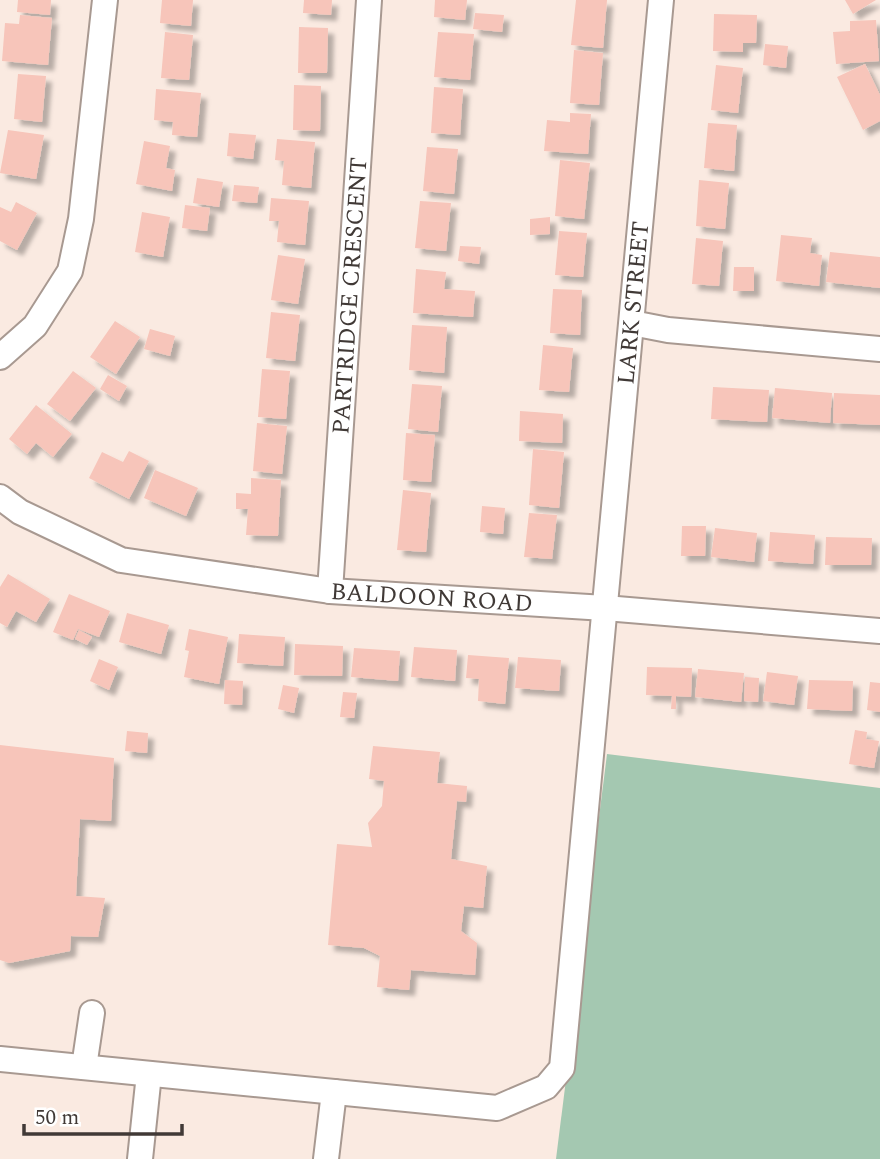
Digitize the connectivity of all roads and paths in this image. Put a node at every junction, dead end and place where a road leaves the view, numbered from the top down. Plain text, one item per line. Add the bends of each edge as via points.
1 (105, 0) edge
2 (369, 0) edge
3 (660, 0) edge
4 (632, 323) junction
5 (880, 349) edge
6 (0, 357) edge
7 (0, 497) edge
8 (330, 591) junction
9 (605, 608) junction
10 (880, 631) edge
11 (92, 1013) dead end
12 (0, 1059) edge
13 (84, 1067) junction
14 (149, 1074) junction
15 (334, 1092) junction
16 (140, 1159) edge
17 (326, 1159) edge

1 - 6 street via 81,219 70,271 36,326
2 - 8 street, PARTRIDGE CRESCENT
3 - 4 street, LARK STREET
4 - 5 street
4 - 9 street, LARK STREET
7 - 8 street, BALDOON ROAD via 20,512 121,560
8 - 9 street, BALDOON ROAD
9 - 10 street, BALDOON ROAD
9 - 15 street, LARK STREET via 562,1068 546,1087 496,1108
11 - 13 street
12 - 13 street, LARK STREET
13 - 14 street, LARK STREET
14 - 15 street, LARK STREET
14 - 16 street
15 - 17 street

